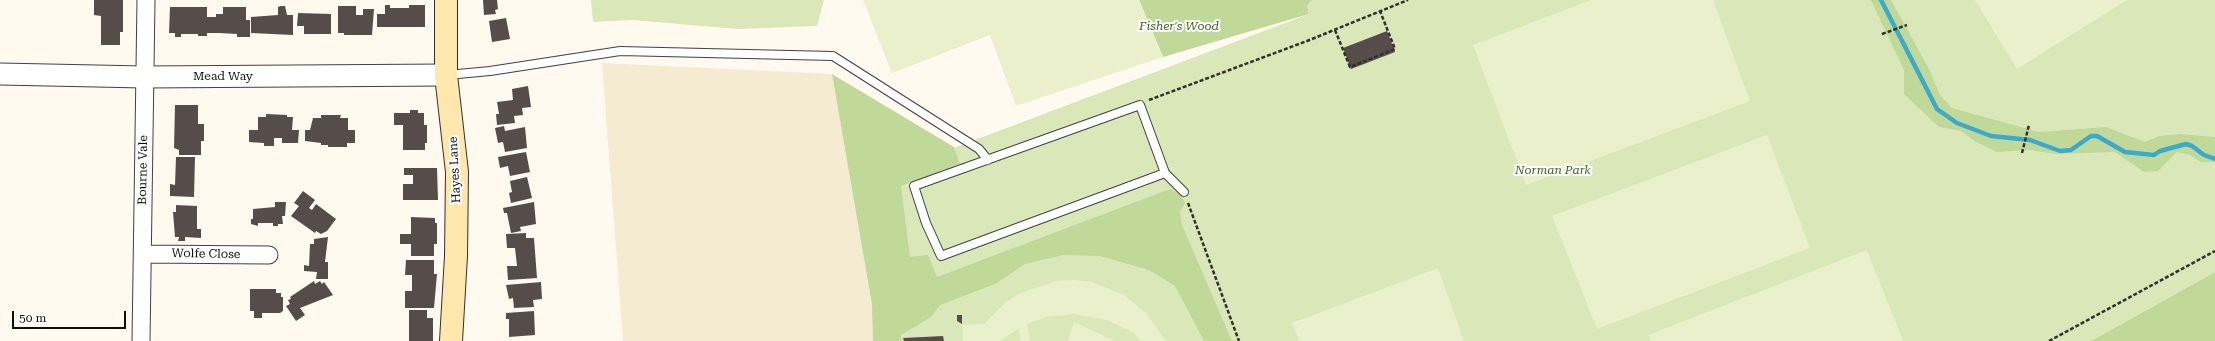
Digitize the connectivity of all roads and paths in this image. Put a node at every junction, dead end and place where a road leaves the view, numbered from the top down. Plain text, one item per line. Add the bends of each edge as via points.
1 (146, 0) edge
2 (446, 0) edge
3 (1408, 0) edge
4 (1380, 11) junction
5 (1907, 25) dead end
6 (1335, 30) junction
7 (1882, 34) dead end
8 (0, 74) edge
9 (446, 75) junction
10 (144, 77) junction
11 (1140, 105) junction
12 (2028, 125) dead end
13 (2022, 153) dead end
14 (988, 160) junction
15 (1165, 173) junction
16 (1184, 192) joint
17 (2215, 251) edge
18 (143, 254) junction
19 (269, 255) dead end
20 (141, 341) edge
21 (451, 341) edge
22 (1239, 341) edge
23 (2049, 341) edge

1 - 10 street, Bourne Vale
2 - 9 main road, Hayes Lane
3 - 4 path
4 - 6 path
4 - 6 path via 1395,49 1350,67
5 - 7 path
6 - 11 path
8 - 10 street, Mead Way
9 - 10 street, Mead Way
9 - 14 lane via 490,71 620,51 833,56 979,149
9 - 21 main road, Hayes Lane via 457,172
10 - 18 street, Bourne Vale
11 - 14 lane
11 - 15 lane
12 - 13 path
14 - 15 lane via 914,186 926,223 941,256
15 - 16 lane
16 - 22 path
17 - 23 path
18 - 19 street, Wolfe Close
18 - 20 street, Bourne Vale

